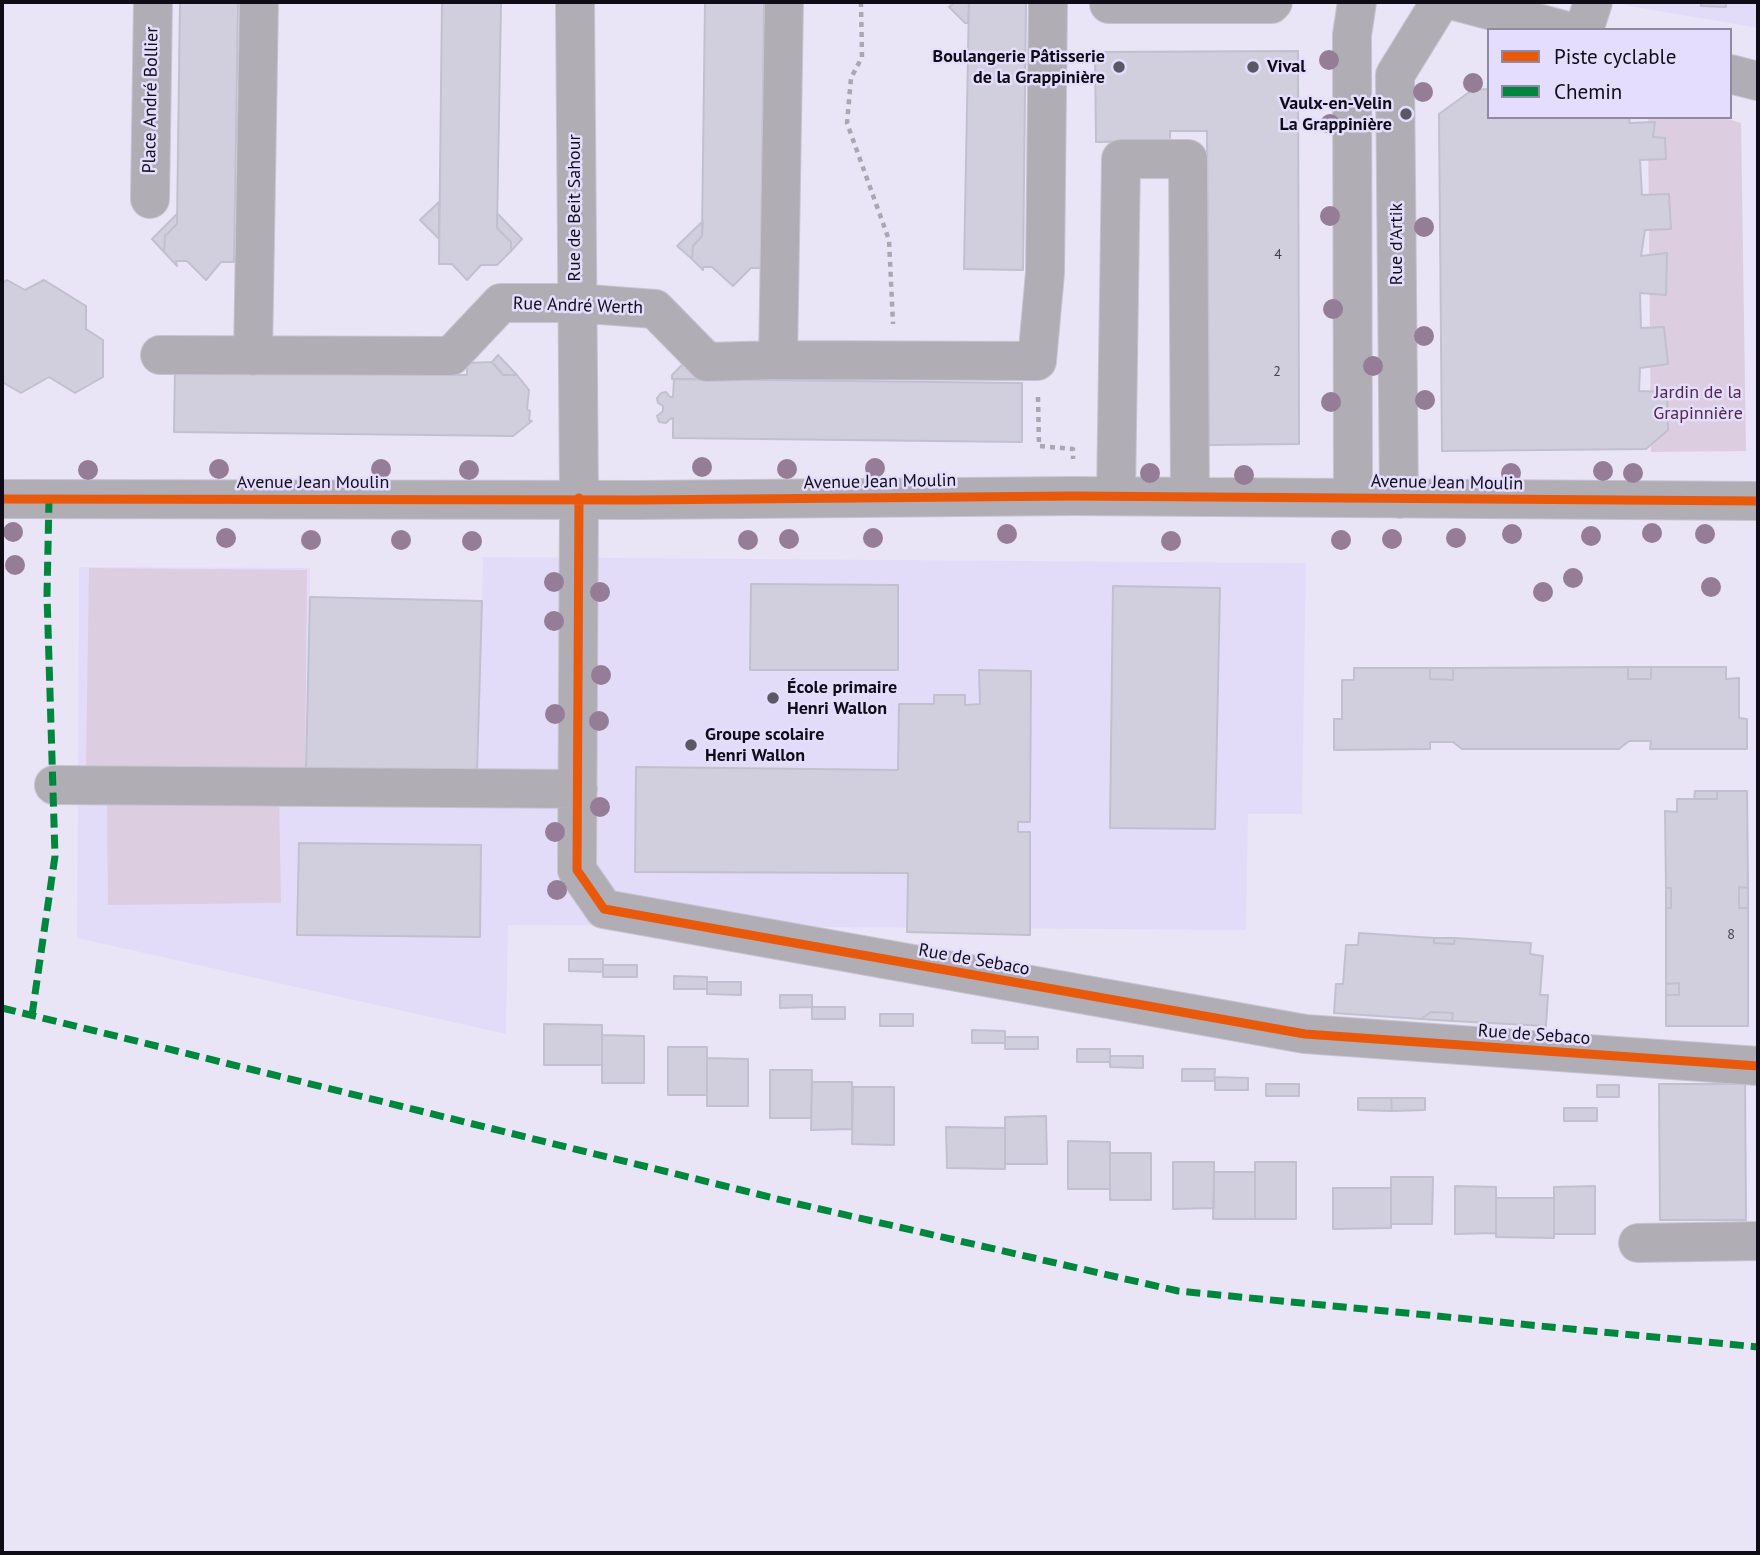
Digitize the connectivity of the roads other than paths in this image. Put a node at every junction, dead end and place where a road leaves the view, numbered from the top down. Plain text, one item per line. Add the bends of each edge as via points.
1 (153, 2) edge
2 (259, 2) edge
3 (575, 2) edge
4 (784, 2) edge
5 (1048, 2) edge
6 (1109, 2) edge
7 (1273, 2) edge
8 (1357, 2) edge
9 (1440, 2) edge
10 (1458, 2) edge
11 (1593, 2) edge
12 (1556, 28) edge
13 (1585, 28) edge
14 (1732, 74) edge
15 (1758, 81) edge
16 (150, 199) dead end
17 (576, 303) junction
18 (160, 355) dead end
19 (253, 356) junction
20 (778, 360) junction
21 (1116, 496) junction
22 (1190, 497) junction
23 (579, 498) junction
24 (1353, 498) junction
25 (2, 499) edge
26 (1399, 499) junction
27 (1758, 500) edge
28 (54, 785) dead end
29 (578, 789) junction
30 (1758, 1066) edge
31 (1758, 1241) edge
32 (1639, 1243) dead end

1 - 16 street, Place André Bollier
2 - 19 street
3 - 17 street, Rue de Beit Sahour
4 - 20 street
5 - 20 street, Rue André Werth via 1045,273 1037,362
6 - 7 street
8 - 24 street via 1352,35
9 - 26 street, Rue d'Artik via 1395,75
10 - 12 street
11 - 13 street
14 - 15 street
17 - 19 street, Rue André Werth via 501,303 450,356
17 - 20 street, Rue André Werth via 655,309 707,362
17 - 23 street, Rue de Beit Sahour
18 - 19 street, Rue André Werth
21 - 22 street, Avenue Jean Moulin
21 - 22 street via 1121,159 1188,159
21 - 23 street, Avenue Jean Moulin
22 - 24 street, Avenue Jean Moulin
23 - 25 street, Avenue Jean Moulin
23 - 29 street, Rue de Sebaco
24 - 26 street, Avenue Jean Moulin
26 - 27 street, Avenue Jean Moulin
28 - 29 street
29 - 30 street, Rue de Sebaco via 577,870 604,909 1305,1034
31 - 32 street

